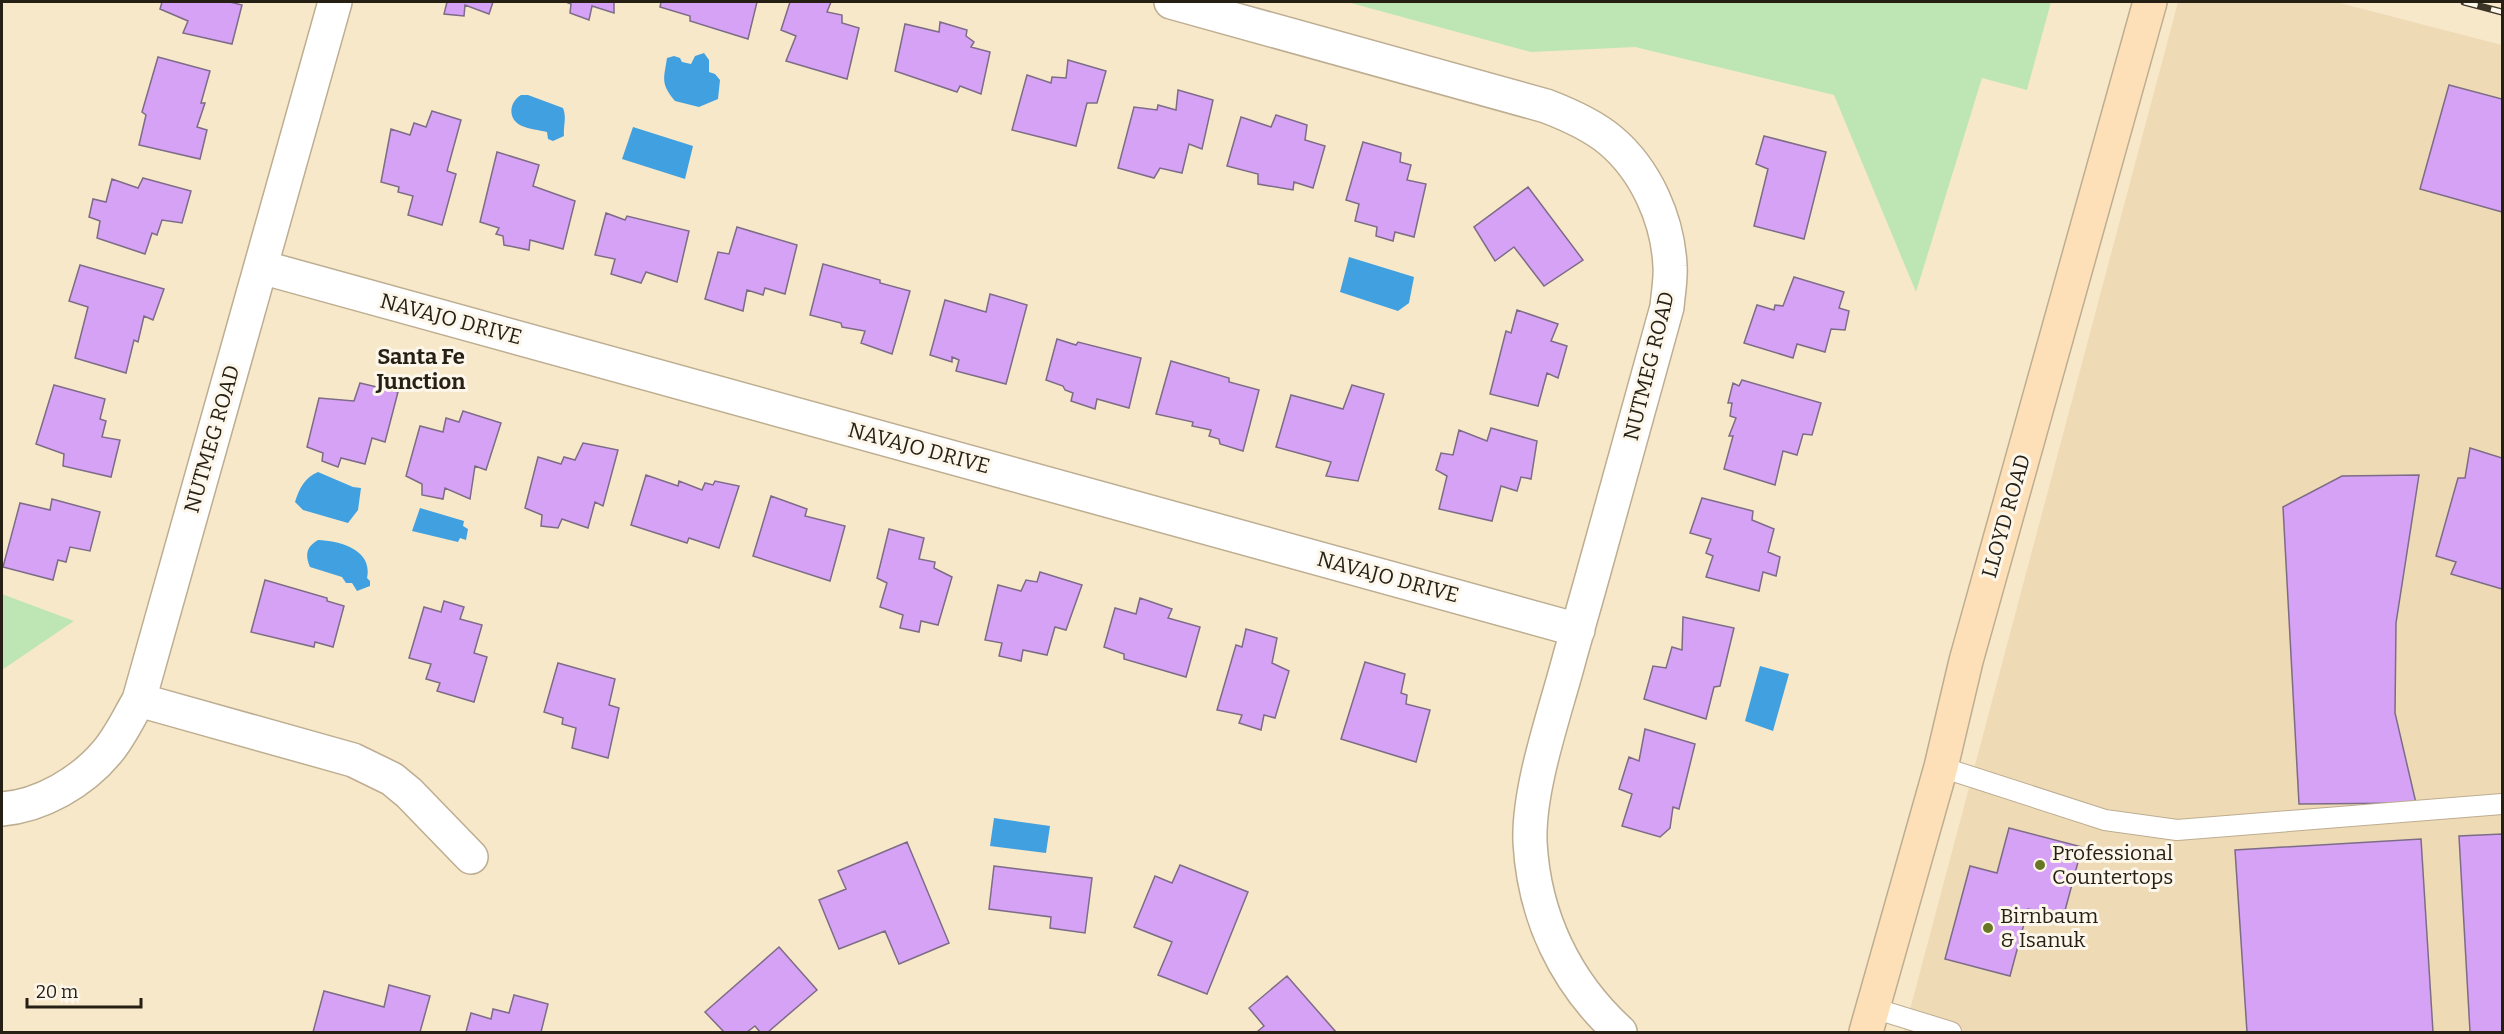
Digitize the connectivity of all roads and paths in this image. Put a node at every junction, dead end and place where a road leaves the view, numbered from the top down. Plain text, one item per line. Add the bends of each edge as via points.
1 (335, 2) edge
2 (1171, 2) edge
3 (2150, 2) edge
4 (261, 267) junction
5 (1578, 630) junction
6 (139, 700) junction
7 (1941, 767) junction
8 (2502, 804) edge
9 (2, 809) edge
10 (471, 857) dead end
11 (1870, 1020) edge
12 (1620, 1032) edge
13 (1951, 1032) edge

1 - 4 street, NUTMEG ROAD
2 - 5 street, NUTMEG ROAD via 1556,110 1610,140 1648,187 1664,226 1670,266 1667,307
3 - 7 main road, LLOYD ROAD via 1966,661
4 - 5 street, NAVAJO DRIVE
4 - 6 street, NUTMEG ROAD
5 - 12 street, NUTMEG ROAD via 1534,794 1530,839 1533,873 1539,906 1559,957 1585,997
6 - 9 street, NUTMEG ROAD via 107,752 82,777 41,800
6 - 10 street via 362,765 392,779
7 - 8 lane via 2105,820 2177,830
7 - 11 main road, LLOYD ROAD
11 - 13 lane

